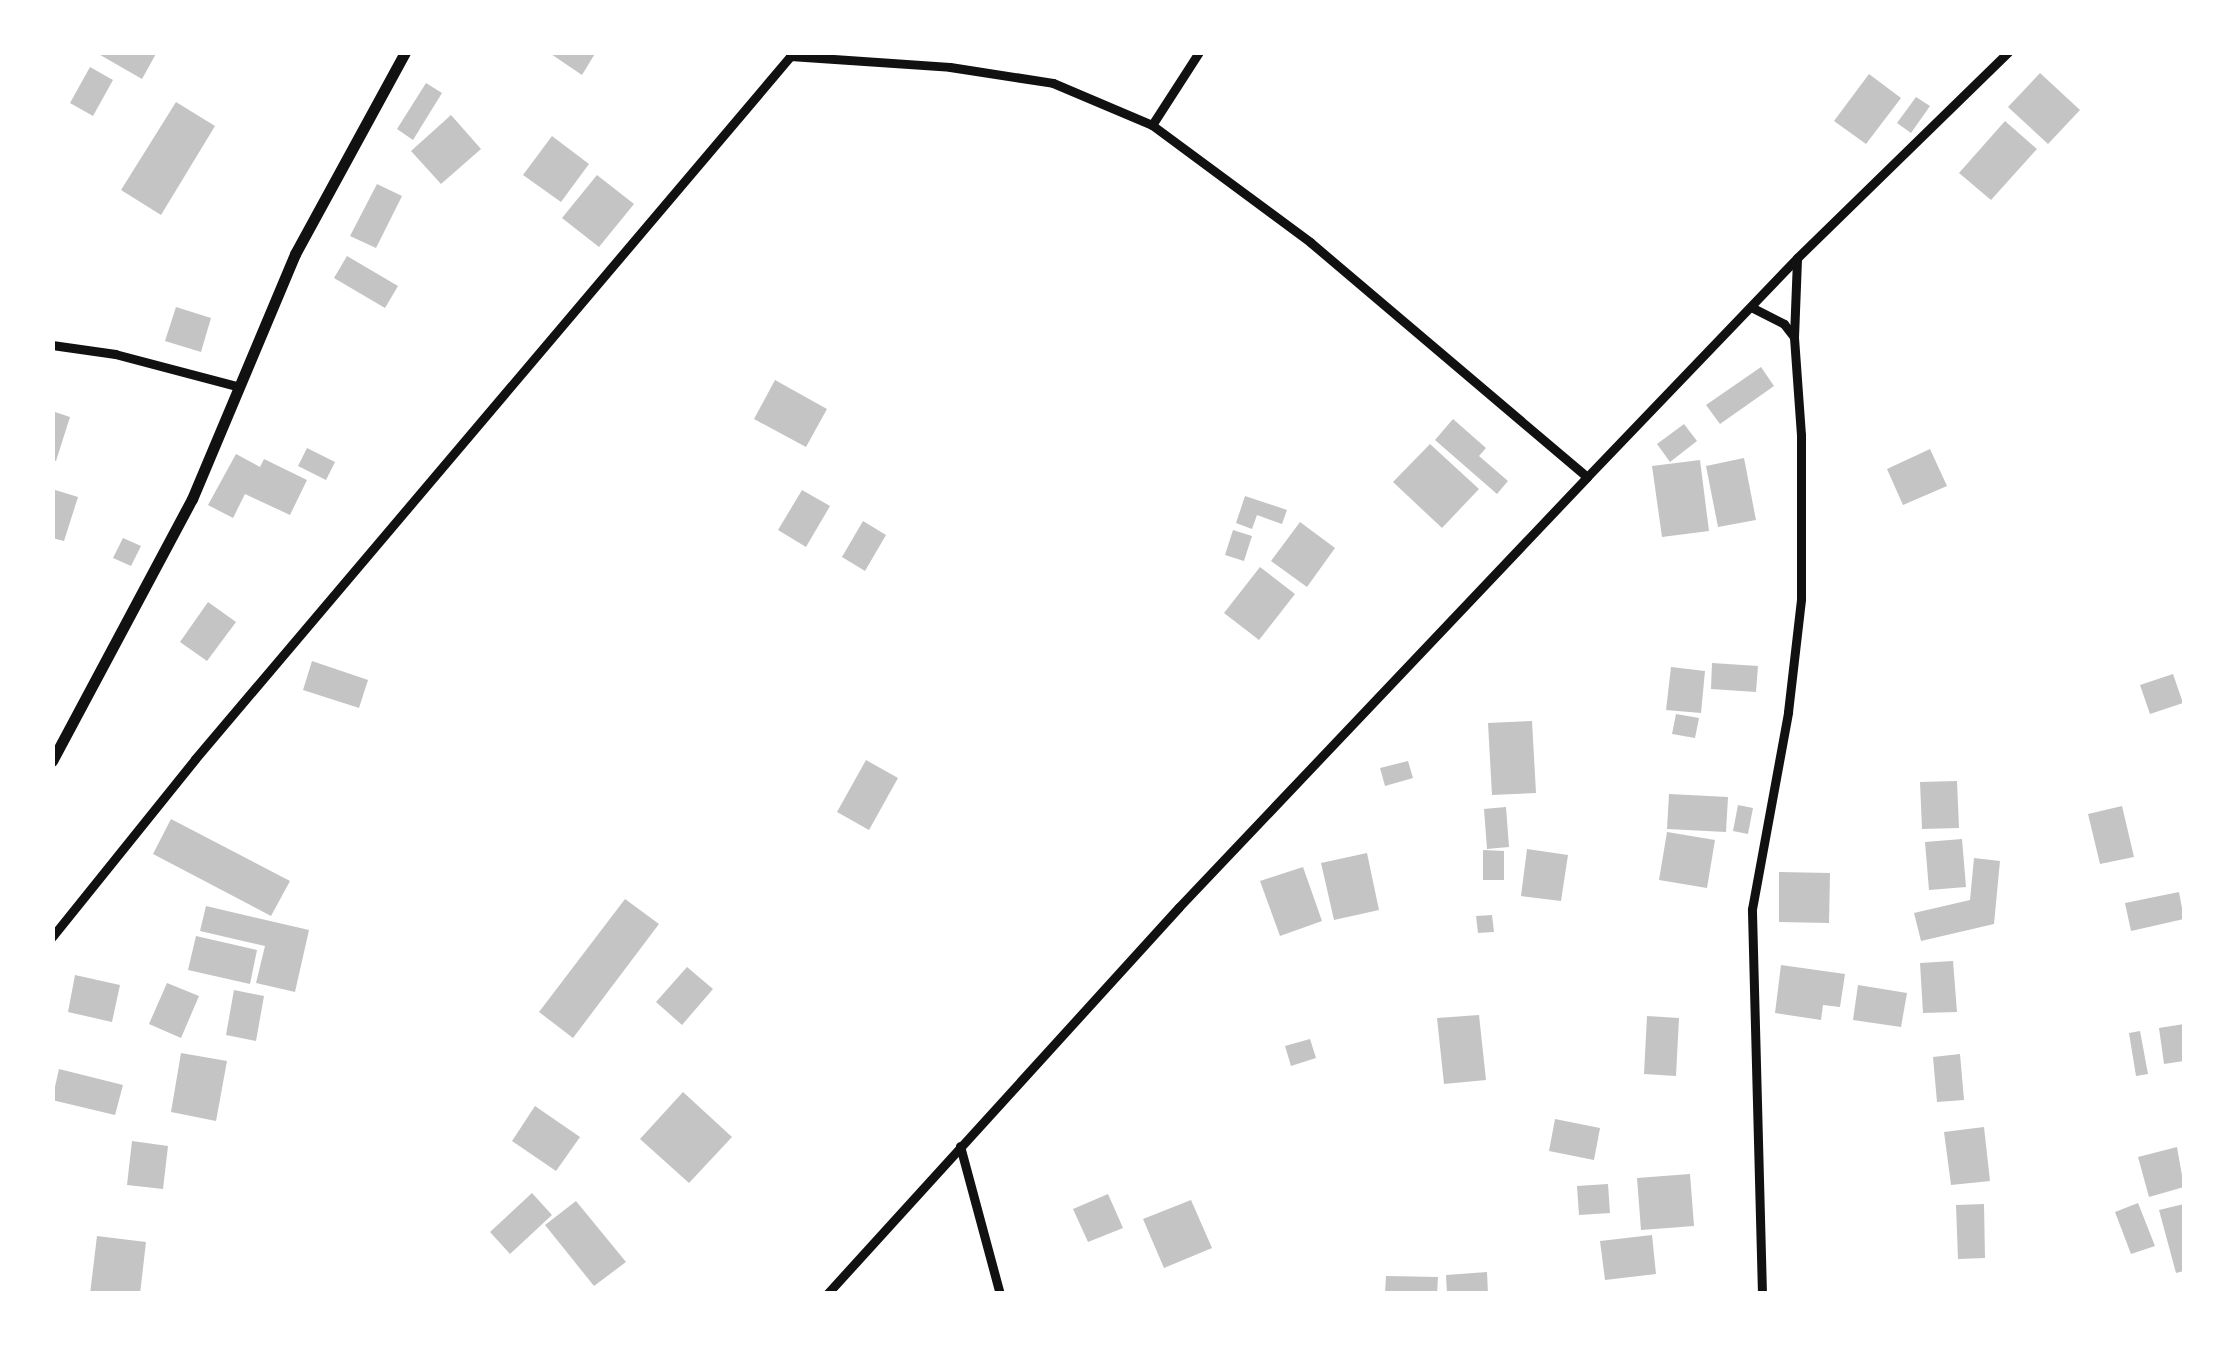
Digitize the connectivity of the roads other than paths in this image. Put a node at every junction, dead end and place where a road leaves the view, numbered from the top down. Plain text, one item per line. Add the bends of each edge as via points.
1 (406, 52) edge
2 (1199, 52) edge
3 (2008, 52) edge
4 (792, 54) edge
5 (1152, 125) junction
6 (1797, 258) junction
7 (1751, 307) junction
8 (1794, 337) junction
9 (52, 345) edge
10 (240, 387) junction
11 (1587, 477) junction
12 (52, 762) edge
13 (52, 937) edge
14 (960, 1146) junction
15 (827, 1294) edge
16 (1000, 1294) edge
17 (1762, 1294) edge

1 - 10 street via 295,254
2 - 5 street
3 - 6 street
4 - 5 street via 1054,83
4 - 13 street via 195,758
5 - 11 street via 1310,242
6 - 7 street
6 - 8 street
7 - 8 street
7 - 11 street
8 - 17 street via 1801,600 1752,909
9 - 10 street
10 - 12 street via 192,499
11 - 14 street
14 - 15 street
14 - 16 street

